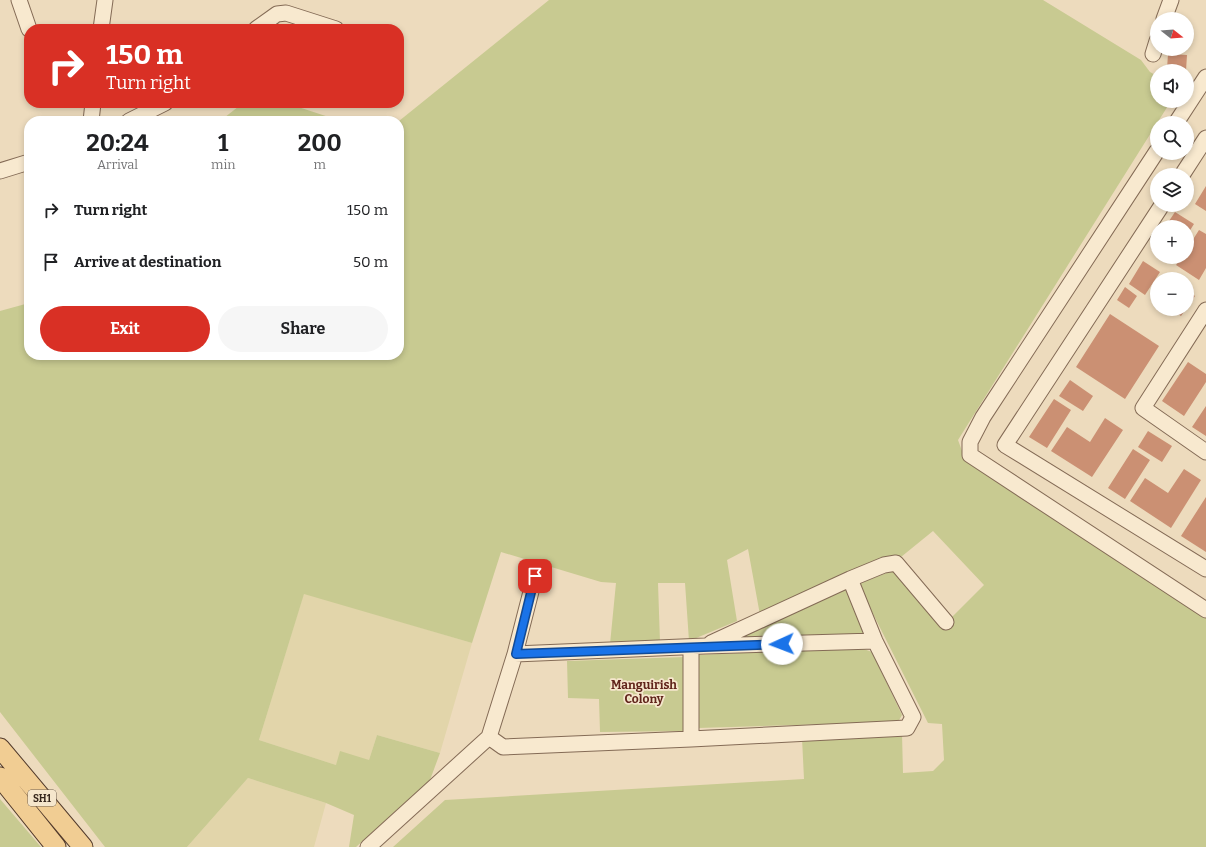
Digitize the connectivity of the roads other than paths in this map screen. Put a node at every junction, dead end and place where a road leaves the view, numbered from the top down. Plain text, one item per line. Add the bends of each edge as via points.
1 (19, 0) edge
2 (105, 0) edge
3 (1170, 0) edge
4 (1166, 12) edge
5 (27, 24) edge
6 (102, 24) edge
7 (263, 24) edge
8 (320, 24) edge
9 (1206, 77) edge
10 (155, 108) edge
11 (139, 116) edge
12 (1181, 116) edge
13 (1206, 138) edge
14 (1152, 160) edge
15 (24, 164) edge
16 (1187, 168) edge
17 (0, 171) edge
18 (1157, 212) edge
19 (1206, 310) edge
20 (1206, 452) edge
21 (1206, 569) edge
22 (535, 576) dead end
23 (850, 579) junction
24 (1206, 610) edge
25 (946, 622) dead end
26 (875, 641) junction
27 (698, 646) junction
28 (516, 654) junction
29 (489, 737) junction
30 (691, 739) junction
31 (0, 748) edge
32 (0, 777) edge
33 (56, 847) edge
34 (83, 847) edge
35 (368, 847) edge

1 - 5 street
2 - 6 street
3 - 4 street
7 - 8 street via 277,14 286,13
9 - 12 street
10 - 11 street
13 - 16 street
14 - 24 street via 983,417 970,442 970,455
15 - 17 street
18 - 21 street via 1005,444
19 - 20 street via 1143,408
22 - 28 street
23 - 25 street via 884,565 896,563
23 - 26 street
23 - 27 street
26 - 27 street
26 - 30 street via 913,717 907,728
27 - 28 street
27 - 30 street
28 - 29 street
29 - 30 street via 503,747
29 - 35 street
31 - 34 main road, SH1
32 - 33 main road, SH1

